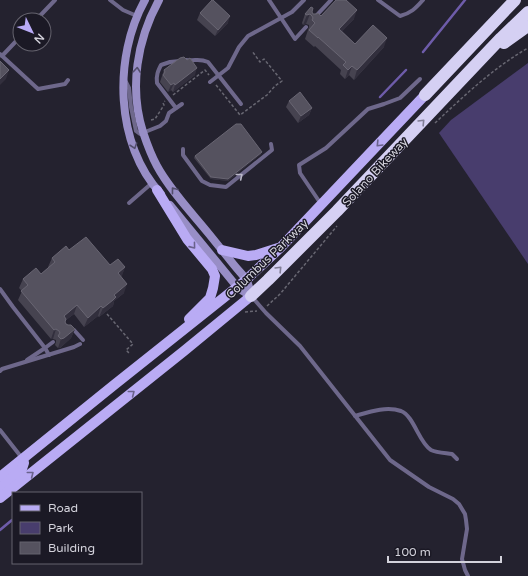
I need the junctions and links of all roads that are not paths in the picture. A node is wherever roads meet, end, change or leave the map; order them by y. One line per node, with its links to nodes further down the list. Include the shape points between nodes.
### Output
1 (55, 0): 12 (lane)
2 (110, 0): 14 (lane)
3 (145, 0): 14 (main road)
4 (159, 0): 32 (main road, one-way to 4, via 137,102 137,67 141,43)
5 (268, 0): 15 (lane)
6 (304, 0): 15 (lane, via 292,12)
7 (331, 0): 16 (lane)
8 (378, 0): 9 (lane, via 400,16 409,14)
9 (423, 0)
10 (504, 0): 27 (highway)
11 (515, 0): 27 (highway, Columbus Parkway)
12 (44, 12)
13 (528, 12): 21 (highway, Columbus Parkway)
14 (137, 16): 23 (main road, via 126,52)
15 (281, 18): 18 (lane, via 295,39); 22 (lane, via 248,36 228,68)
16 (312, 20)
17 (528, 26): 21 (highway)
18 (306, 27)
19 (12, 45): 20 (lane)
20 (1, 55): 25 (lane, via 38,89 66,84)
21 (483, 57): 43 (highway, Columbus Parkway, one-way to 21)
22 (218, 75): 26 (lane); 30 (lane); 31 (lane, via 208,62 202,59 162,65 157,73 157,82)
23 (123, 78): 32 (lane, via 129,88 136,131); 35 (main road, one-way to 35, via 128,128 140,162)
24 (420, 79): 37 (lane, via 400,98 368,109 326,148 299,165 300,173)
25 (68, 80)
26 (210, 82)
27 (436, 84): 28 (highway, Columbus Parkway)
28 (425, 95): 37 (main road, Columbus Parkway, one-way to 37)
29 (182, 104): 31 (lane)
30 (241, 104)
31 (176, 108): 32 (lane, via 160,126)
32 (143, 133): 39 (main road, one-way to 32, via 161,172)
33 (271, 144): 34 (lane, one-way to 33, via 183,155 202,181 226,187 272,150)
34 (183, 149)
35 (155, 186): 36 (lane); 41 (main road); 49 (main road, one-way to 49, via 187,239 212,269 214,284 209,299)
36 (129, 203)
37 (321, 204): 38 (main road, Columbus Parkway)
38 (281, 246): 39 (main road, via 248,256); 40 (main road, Columbus Parkway)
39 (222, 250): 40 (main road)
40 (246, 280): 41 (main road, Columbus Parkway); 43 (main road)
41 (238, 288): 43 (main road); 49 (main road, Columbus Parkway)
42 (0, 289): 46 (lane)
43 (251, 296): 51 (lane, via 300,346); 57 (main road, Columbus Parkway, one-way to 43)
44 (65, 331): 47 (lane, via 74,330 82,342)
45 (53, 342): 46 (lane)
46 (45, 348): 47 (lane); 48 (lane)
47 (49, 355): 48 (lane)
48 (22, 363): 50 (lane)
49 (139, 365): 53 (main road, Columbus Parkway)
50 (0, 371)
51 (355, 416): 54 (lane, via 381,410 402,412 430,449 452,454); 58 (lane, via 390,460 459,504 466,520 462,559)
52 (0, 430): 53 (lane)
53 (23, 459): 55 (main road, Columbus Parkway); 56 (main road, via 22,469)
54 (456, 459)
55 (0, 478)
56 (0, 488)
57 (0, 498)
58 (468, 576)

